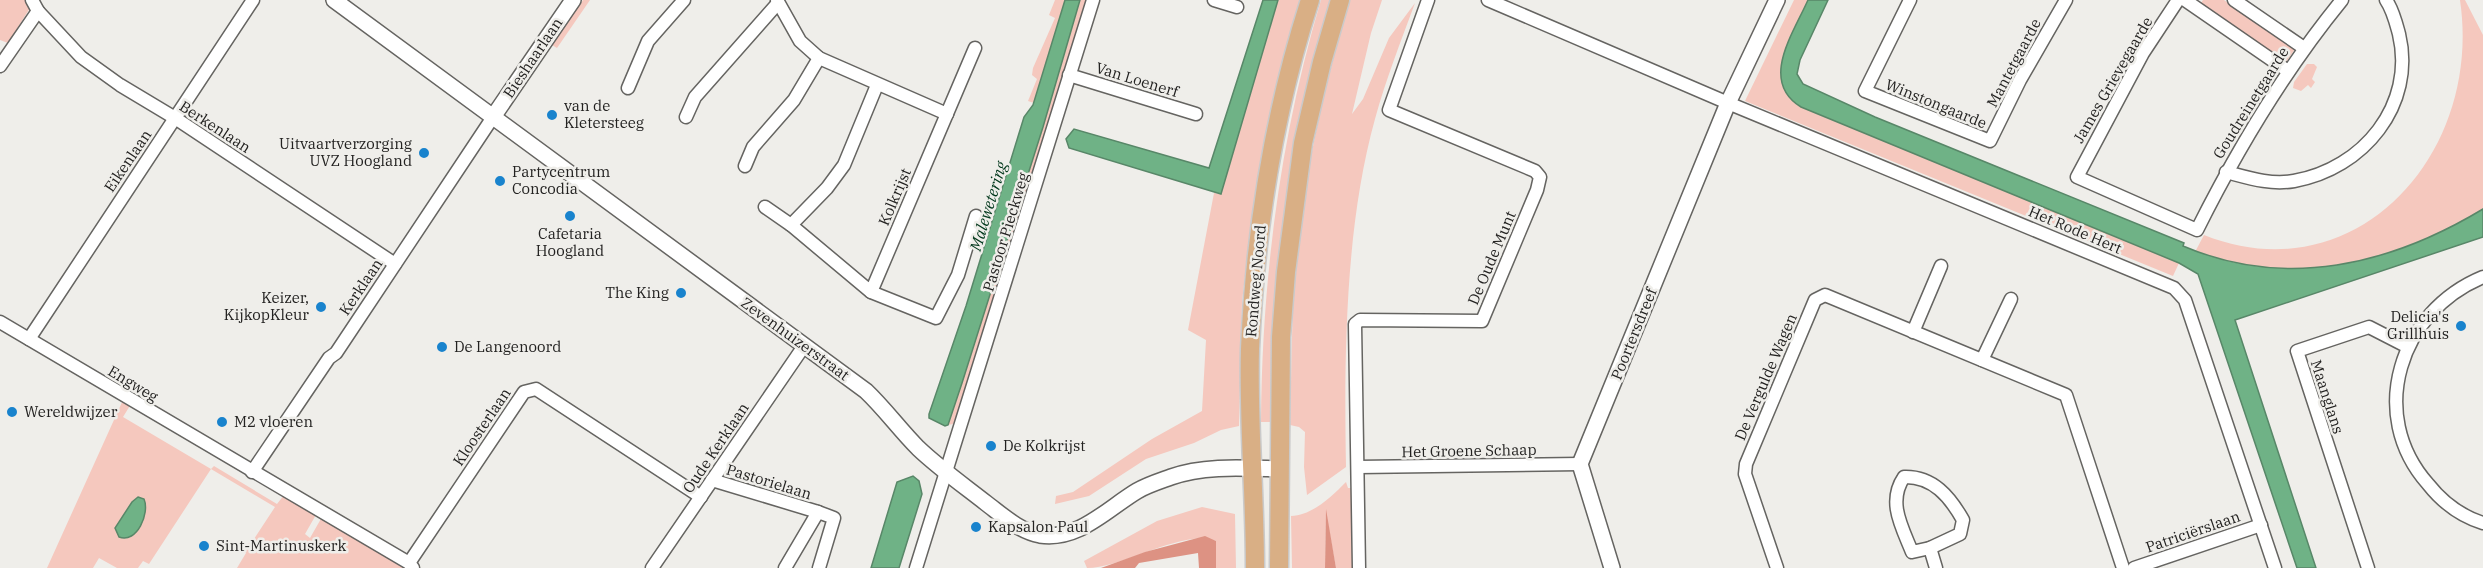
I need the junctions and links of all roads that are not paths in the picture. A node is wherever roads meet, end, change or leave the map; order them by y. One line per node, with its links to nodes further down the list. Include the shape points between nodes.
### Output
1 (254, 0): 36 (street, Eikenlaan)
2 (334, 0): 34 (street, Zevenhuizerstraat)
3 (573, 0): 34 (street, Bieshaarlaan)
4 (684, 0): 30 (street, via 648,41)
5 (1093, 0): 28 (street, Pastoor Pieckweg)
6 (1214, 0): 21 (street)
7 (1310, 0): 57 (main road, Rondweg Noord, via 1266,189 1255,270 1250,351)
8 (1340, 0): 58 (main road, Rondweg Noord, via 1303,143 1293,210 1281,337)
9 (1428, 0): 56 (street, De Oude Munt, via 1389,110 1535,171 1540,177 1482,321 1359,320 1355,324)
10 (1488, 0): 31 (street)
11 (1777, 0): 31 (street, Poortersdreef)
12 (1910, 0): 37 (street, Winstongaarde, via 1865,91)
13 (2066, 0): 37 (street, Mantetgaarde)
14 (2178, 0): 43 (street, James Grievegaarde, via 2143,53 2077,177)
15 (2185, 0): 27 (street)
16 (2234, 0): 23 (street)
17 (2343, 0): 23 (street, Goudreinetgaarde)
18 (2386, 0): 39 (street, via 2401,44 2401,82 2390,114 2370,142 2338,165 2295,181 2272,183)
19 (777, 2): 25 (street, via 800,41); 35 (street, via 695,97)
20 (35, 5): 24 (street); 36 (street, Berkenlaan, via 81,57)
21 (1237, 7)
22 (975, 48): 32 (street, Kolkrijst)
23 (2304, 48): 27 (street, Goudreinetgaarde)
24 (4, 49): 26 (street)
25 (819, 58): 29 (street); 38 (street, via 794,100 753,147)
26 (0, 66)
27 (2288, 71): 39 (street, Goudreinetgaarde)
28 (1069, 75): 33 (street, Van Loenerf); 60 (street, Pastoor Pieckweg)
29 (877, 85): 32 (street); 42 (street, via 844,165)
30 (628, 88)
31 (1728, 103): 55 (street, Poortersdreef); 65 (street, Het Rode Hert, via 2174,288 2185,300)
32 (946, 114): 47 (street, Kolkrijst)
33 (1196, 114)
34 (493, 117): 44 (street, Kerklaan); 52 (street, Zevenhuizerstraat)
35 (686, 117)
36 (175, 118): 44 (street, Berkenlaan); 51 (street, Eikenlaan)
37 (1990, 141)
38 (746, 166)
39 (2226, 172): 43 (street, Goudreinetgaarde)
40 (765, 207): 42 (street)
41 (976, 216): 47 (street, via 958,275 936,318)
42 (791, 225): 47 (street)
43 (2197, 230)
44 (395, 264): 59 (street, Kerklaan)
45 (1941, 266): 50 (street)
46 (2483, 277): 53 (street, via 2439,303)
47 (871, 292)
48 (2011, 299): 54 (street)
49 (0, 322): 51 (street, Engweg)
50 (1913, 332): 54 (street, De Vergulde Wagen); 76 (street, De Vergulde Wagen, via 1825,295 1815,300 1746,464 1745,474)
51 (29, 339): 59 (street, Engweg)
52 (804, 346): 60 (street, Zevenhuizerstraat, via 866,391 917,447); 61 (street, Oude Kerklaan)
53 (2408, 347): 64 (street, via 2396,398 2409,458 2419,475 2446,503); 81 (street, Maanglans, via 2369,327 2296,351)
54 (1982, 360): 78 (street, De Vergulde Wagen, via 2066,395)
55 (1580, 464): 56 (street, Het Groene Schaap); 75 (street)
56 (1358, 467): 74 (street)
57 (1252, 468): 58 (street, Zevenhuizerstraat); 60 (street, Zevenhuizerstraat, via 1200,470 1173,476 1138,490 1066,535 1052,536 1038,535 1013,524); 72 (main road, Rondweg Noord)
58 (1279, 469): 73 (main road, Rondweg Noord)
59 (252, 472): 67 (street)
60 (947, 472): 71 (street, Pastoor Pieckweg)
61 (712, 480): 62 (street, Oude Kerklaan); 63 (street, Pastorielaan)
62 (701, 497): 67 (street, Kloosterlaan, via 536,389 524,392); 68 (street, Oude Kerklaan)
63 (818, 512): 69 (street, Pastorielaan); 70 (street, Pastorielaan, via 834,518)
64 (2483, 523)
65 (2261, 525): 79 (street, Patriciërslaan); 80 (street, Het Rode Hert)
66 (1930, 548): 66 (street, via 1912,552 1896,513 1896,488 1904,477 1934,484 1951,499 1963,520 1960,534); 77 (street)
67 (411, 566)
68 (652, 568)
69 (785, 568)
70 (819, 568)
71 (916, 568)
72 (1255, 568)
73 (1279, 568)
74 (1359, 568)
75 (1612, 568)
76 (1777, 568)
77 (1936, 568)
78 (2124, 568)
79 (2134, 568)
80 (2275, 568)
81 (2368, 568)

